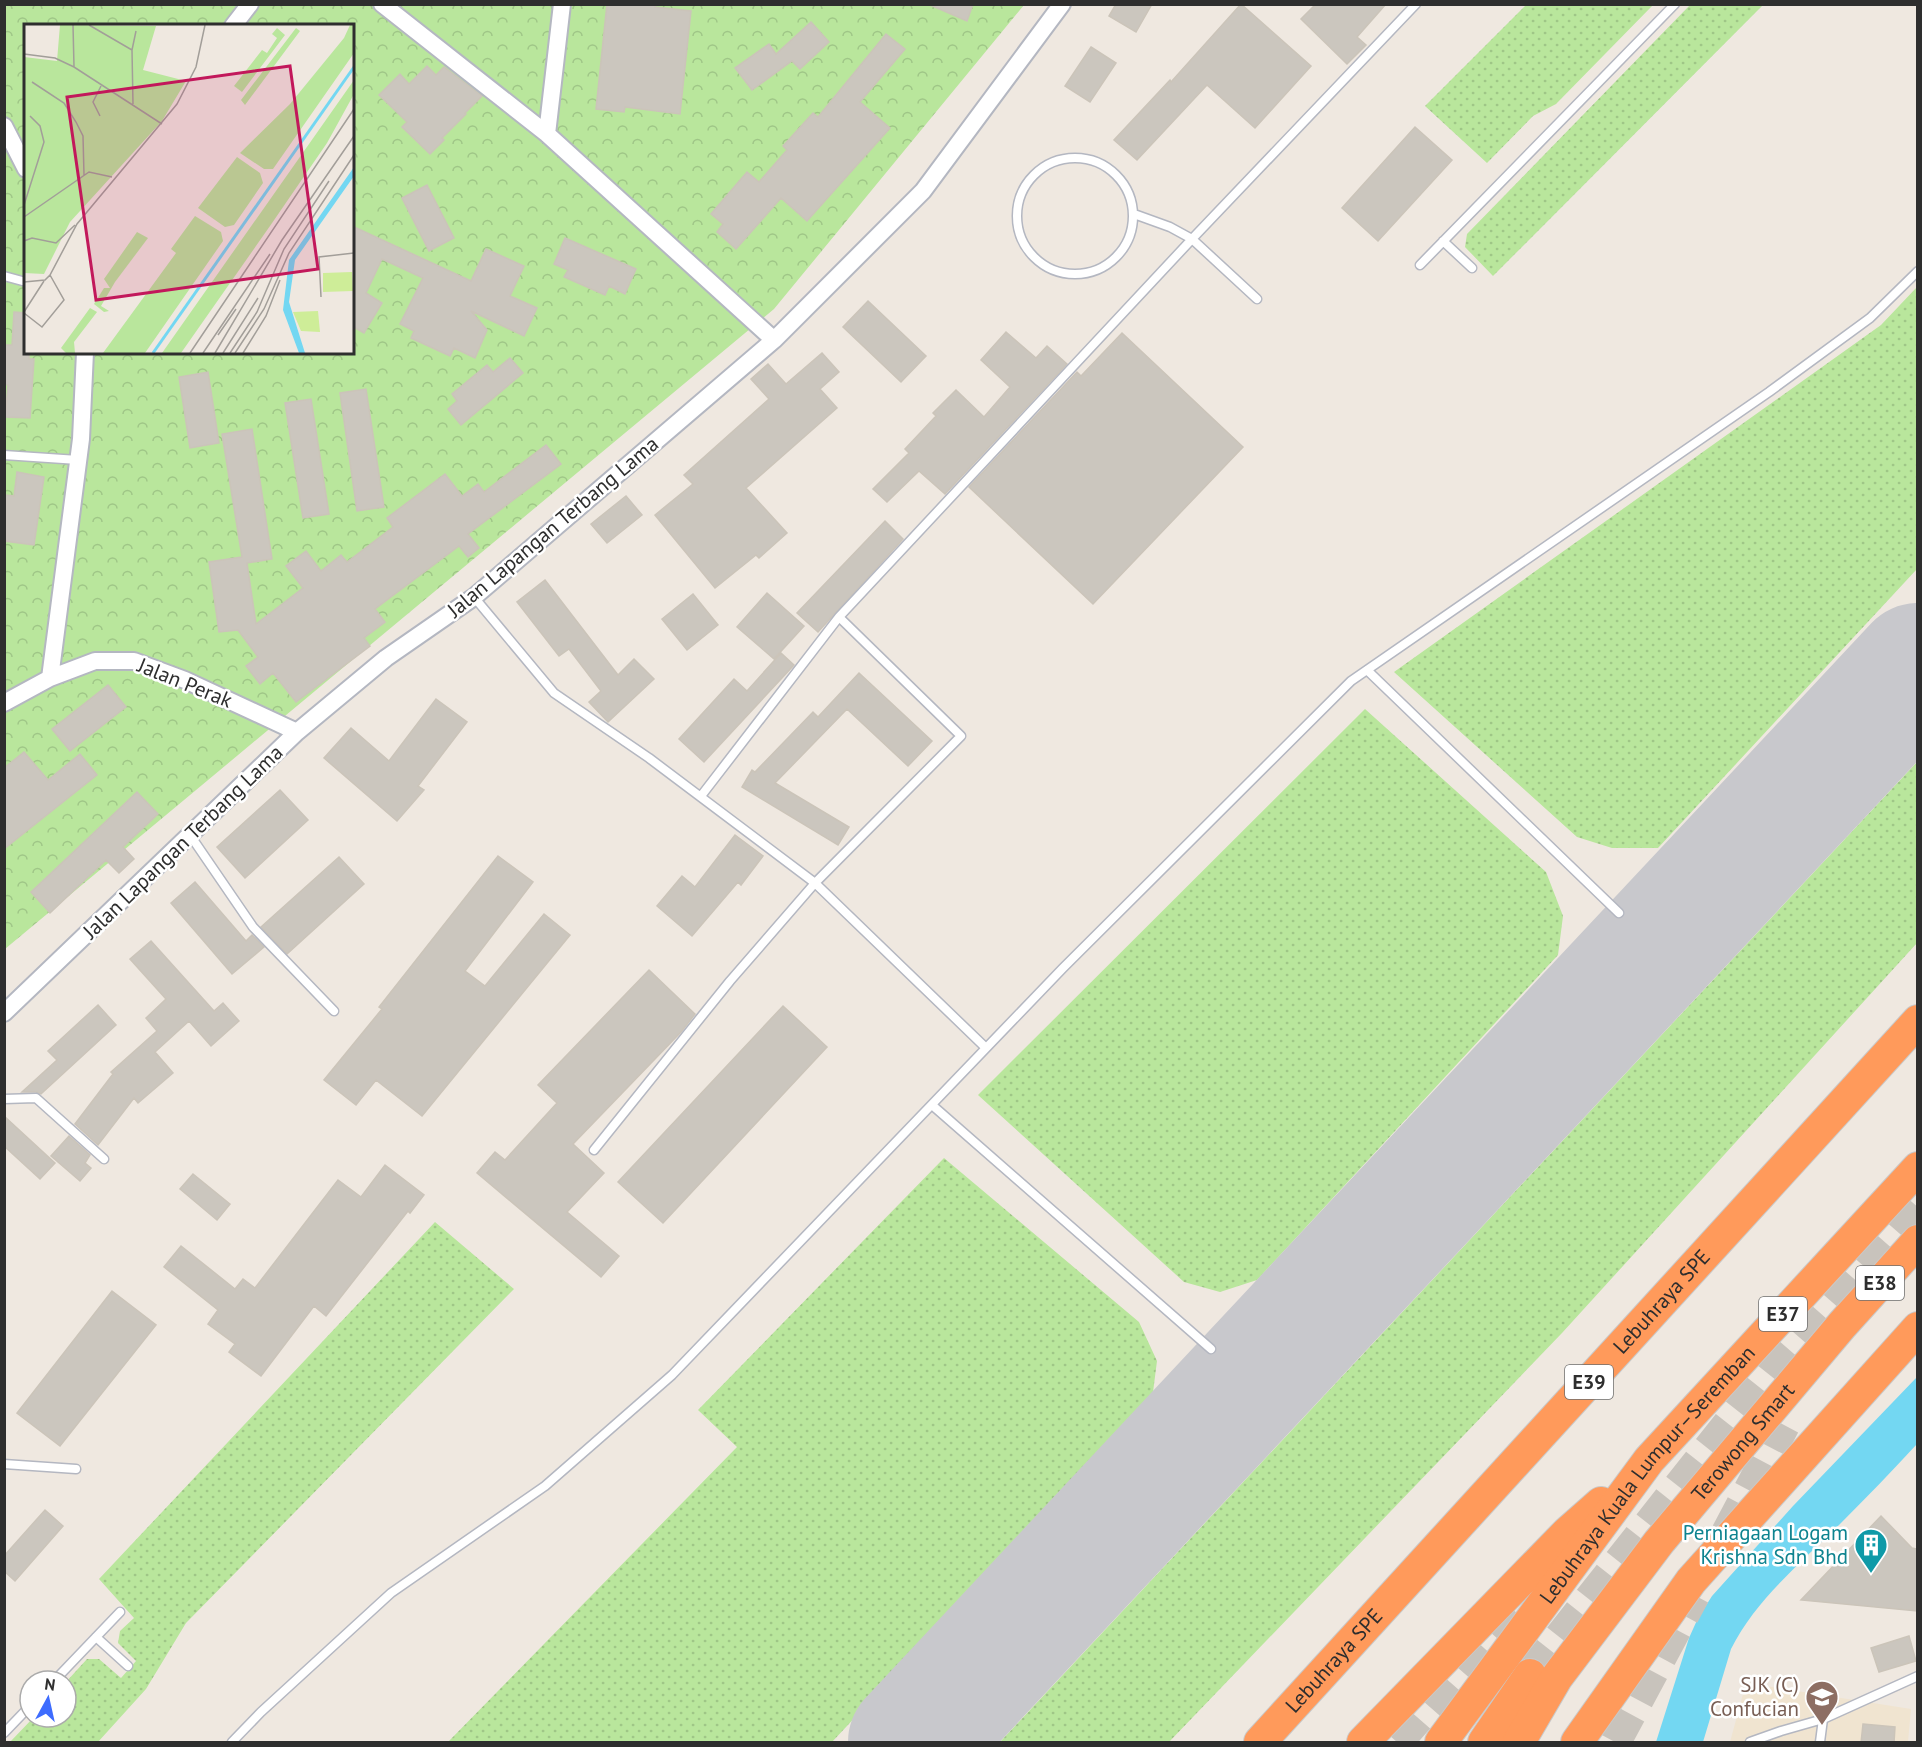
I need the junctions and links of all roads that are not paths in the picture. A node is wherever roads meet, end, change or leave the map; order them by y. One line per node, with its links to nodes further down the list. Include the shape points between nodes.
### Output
1 (250, 4): 7 (street)
2 (382, 4): 9 (street)
3 (562, 4): 9 (street)
4 (1062, 4): 20 (street, Jalan Lapangan Terbang Lama, via 923,191)
5 (1416, 4): 12 (lane)
6 (1675, 4): 13 (lane)
7 (235, 24)
8 (4, 126): 10 (street)
9 (547, 134): 20 (street)
10 (24, 165)
11 (1134, 214): 11 (lane, via 1130,194 1109,168 1091,159 1071,157 1040,168 1025,183 1018,198 1016,226 1023,245 1048,268 1065,274 1085,274 1119,255 1129,240); 12 (lane)
12 (1192, 239): 19 (lane); 25 (lane)
13 (1443, 241): 14 (lane); 15 (lane)
14 (1420, 265)
15 (1472, 268)
16 (1917, 271): 26 (lane, via 1870,318 1769,392)
17 (4, 276): 18 (lane)
18 (24, 281)
19 (1257, 298)
20 (774, 340): 24 (street, Jalan Lapangan Terbang Lama)
21 (85, 354): 23 (street)
22 (4, 455): 23 (lane)
23 (78, 460): 27 (street)
24 (474, 597): 29 (street, Jalan Lapangan Terbang Lama, via 386,658); 30 (lane, via 554,693)
25 (838, 617): 30 (lane); 32 (lane, via 961,736)
26 (1367, 670): 33 (lane); 38 (lane, via 1325,705)
27 (50, 678): 28 (street, Jalan Perak); 29 (street, Jalan Perak, via 95,661 134,661)
28 (4, 703)
29 (297, 732): 31 (street, Jalan Lapangan Terbang Lama)
30 (701, 796): 32 (lane)
31 (190, 834): 34 (lane, via 253,927); 35 (street, Jalan Lapangan Terbang Lama)
32 (815, 883): 38 (lane); 41 (lane)
33 (1619, 913)
34 (334, 1011)
35 (4, 1013)
36 (1917, 1021): 62 (highway, Lebuhraya SPE / E39)
37 (1917, 1041): 63 (highway, Lebuhraya SPE / E39)
38 (987, 1048): 40 (lane)
39 (4, 1099): 42 (lane, via 36,1098)
40 (932, 1105): 47 (lane); 61 (lane, via 672,1375 545,1486 391,1593)
41 (594, 1150)
42 (104, 1159)
43 (1917, 1168): 49 (highway, Lebuhraya Kuala Lumpur–Seremban / E37)
44 (1917, 1241): 45 (highway, Terowong Smart / E38)
45 (1842, 1325): 48 (highway); 67 (highway, Terowong Smart / E38, via 1659,1542 1557,1677)
46 (1917, 1328): 68 (highway, via 1691,1581)
47 (1211, 1349)
48 (1784, 1425)
49 (1649, 1460): 64 (highway, via 1567,1533); 65 (highway, Lebuhraya Kuala Lumpur–Seremban / E37)
50 (4, 1464): 51 (lane)
51 (76, 1469)
52 (120, 1612): 53 (lane)
53 (96, 1638): 54 (lane); 55 (lane)
54 (128, 1666)
55 (66, 1669)
56 (1530, 1675): 66 (highway)
57 (1917, 1676): 59 (lane)
58 (18, 1718): 60 (lane)
59 (1823, 1719): 69 (lane); 70 (lane)
60 (4, 1733)
61 (232, 1743)
62 (1260, 1743)
63 (1277, 1743)
64 (1363, 1743)
65 (1441, 1743)
66 (1484, 1743)
67 (1519, 1743)
68 (1577, 1743)
69 (1750, 1743)
70 (1820, 1743)

